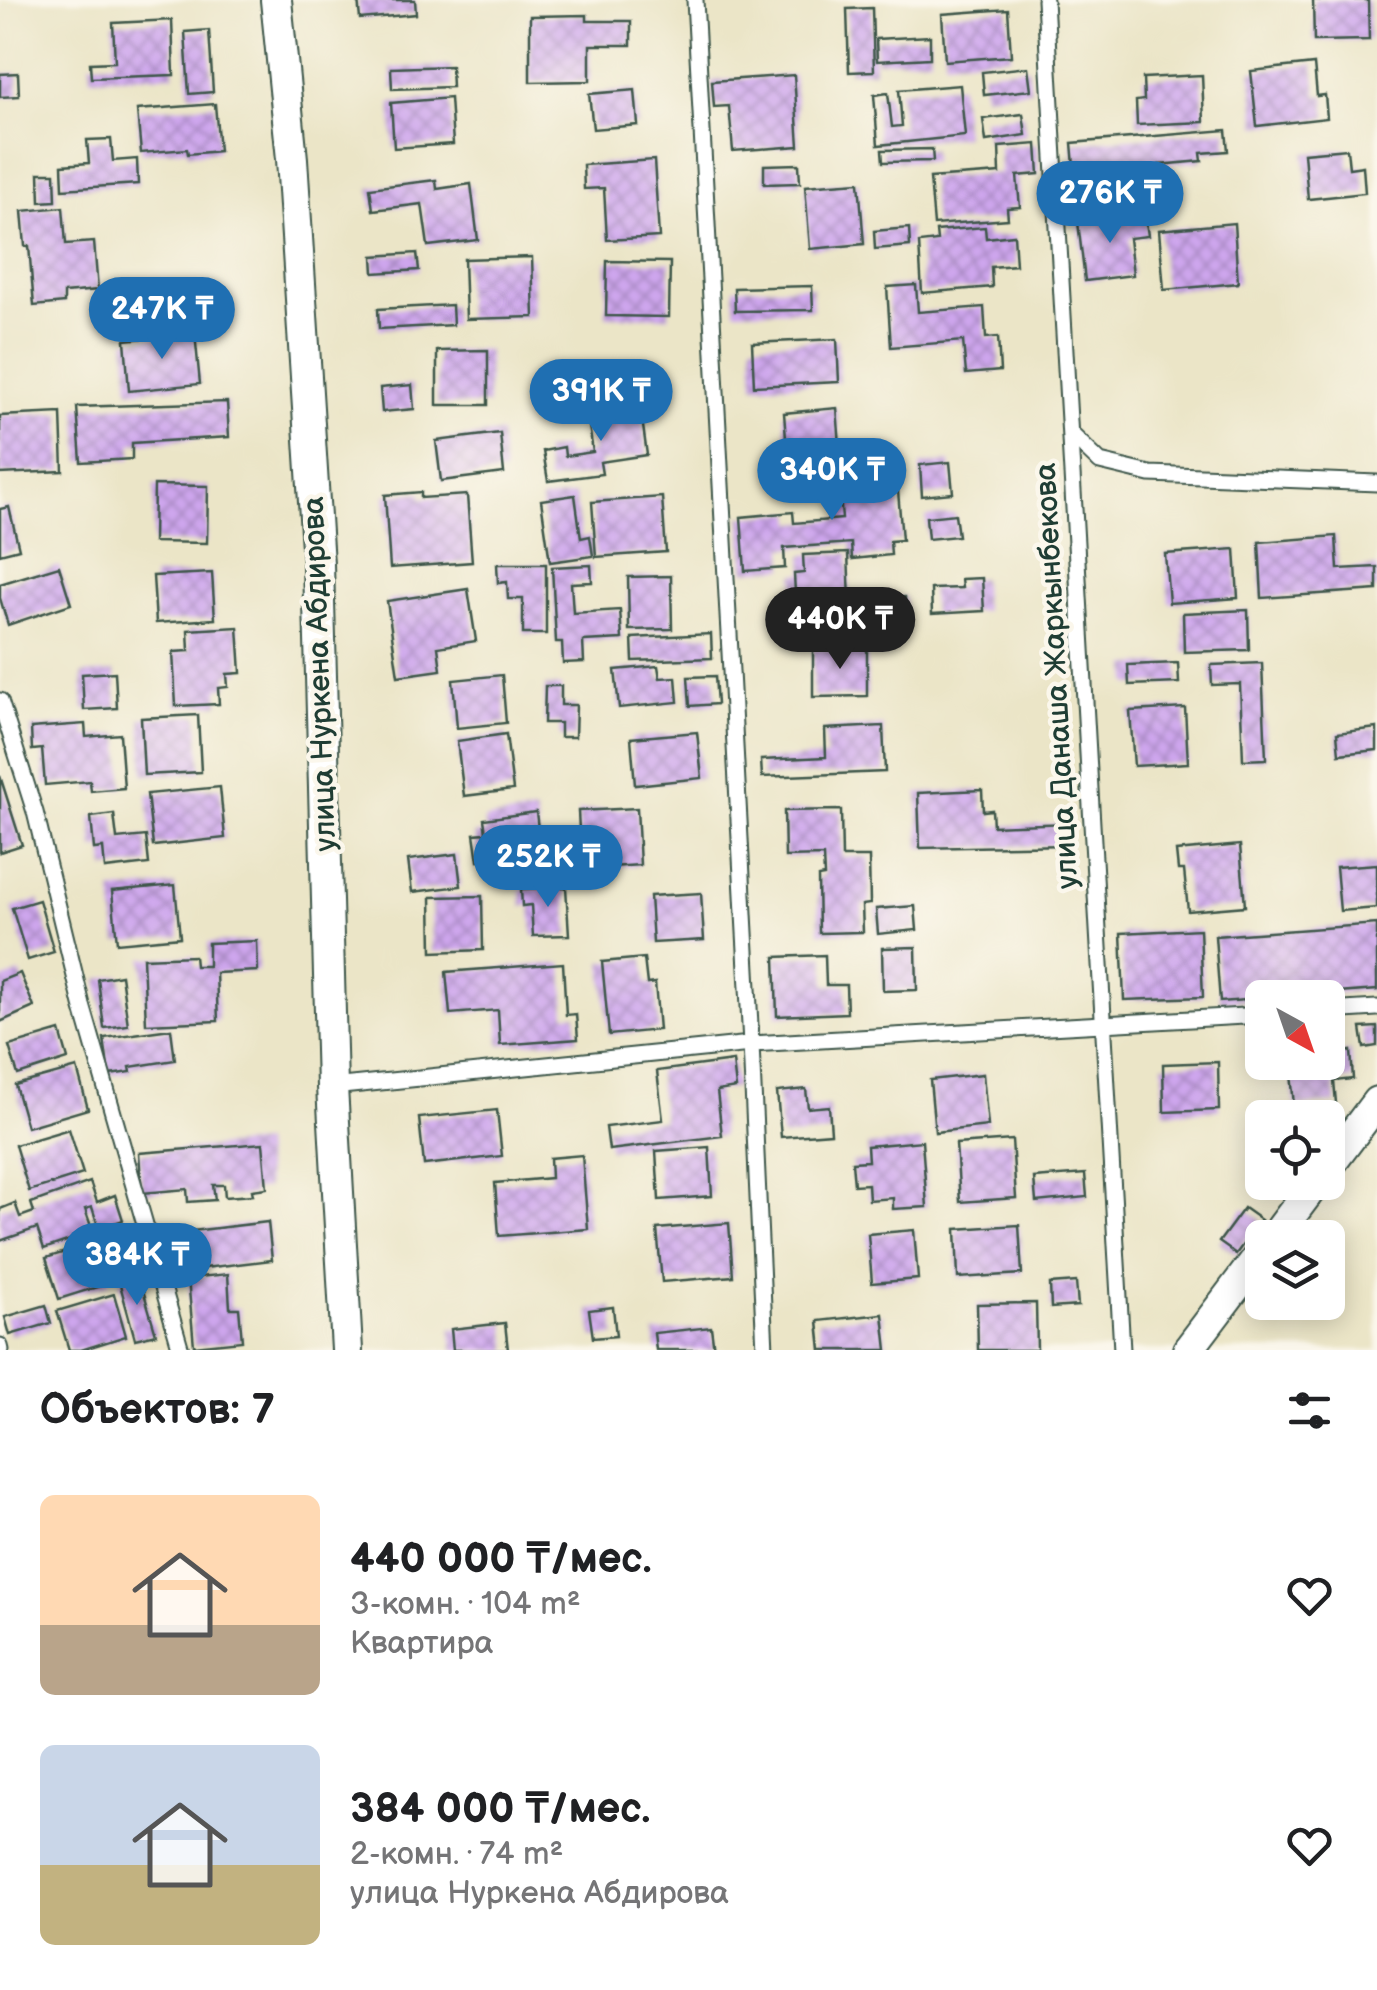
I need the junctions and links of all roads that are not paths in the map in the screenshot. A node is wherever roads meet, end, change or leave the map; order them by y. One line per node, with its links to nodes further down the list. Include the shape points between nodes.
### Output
1 (276, 0): 12 (street, улица Нуркена Абдирова, via 318,564)
2 (695, 0): 11 (lane)
3 (1045, 0): 4 (lane, улица Данаша Жаркынбекова)
4 (1071, 434): 5 (lane, via 1100,462 1150,474); 10 (lane, улица Данаша Жаркынбекова)
5 (1377, 482)
6 (0, 701): 16 (lane)
7 (1377, 1008): 8 (lane)
8 (1345, 1010)
9 (1245, 1016): 10 (lane)
10 (1103, 1024): 11 (lane); 19 (lane, улица Данаша Жаркынбекова)
11 (752, 1044): 12 (lane); 18 (lane)
12 (332, 1087): 17 (street, улица Нуркена Абдирова)
13 (1377, 1102): 14 (street)
14 (1345, 1144)
15 (1245, 1275): 20 (street)
16 (180, 1350)
17 (347, 1350)
18 (764, 1350)
19 (1122, 1350)
20 (1188, 1350)

